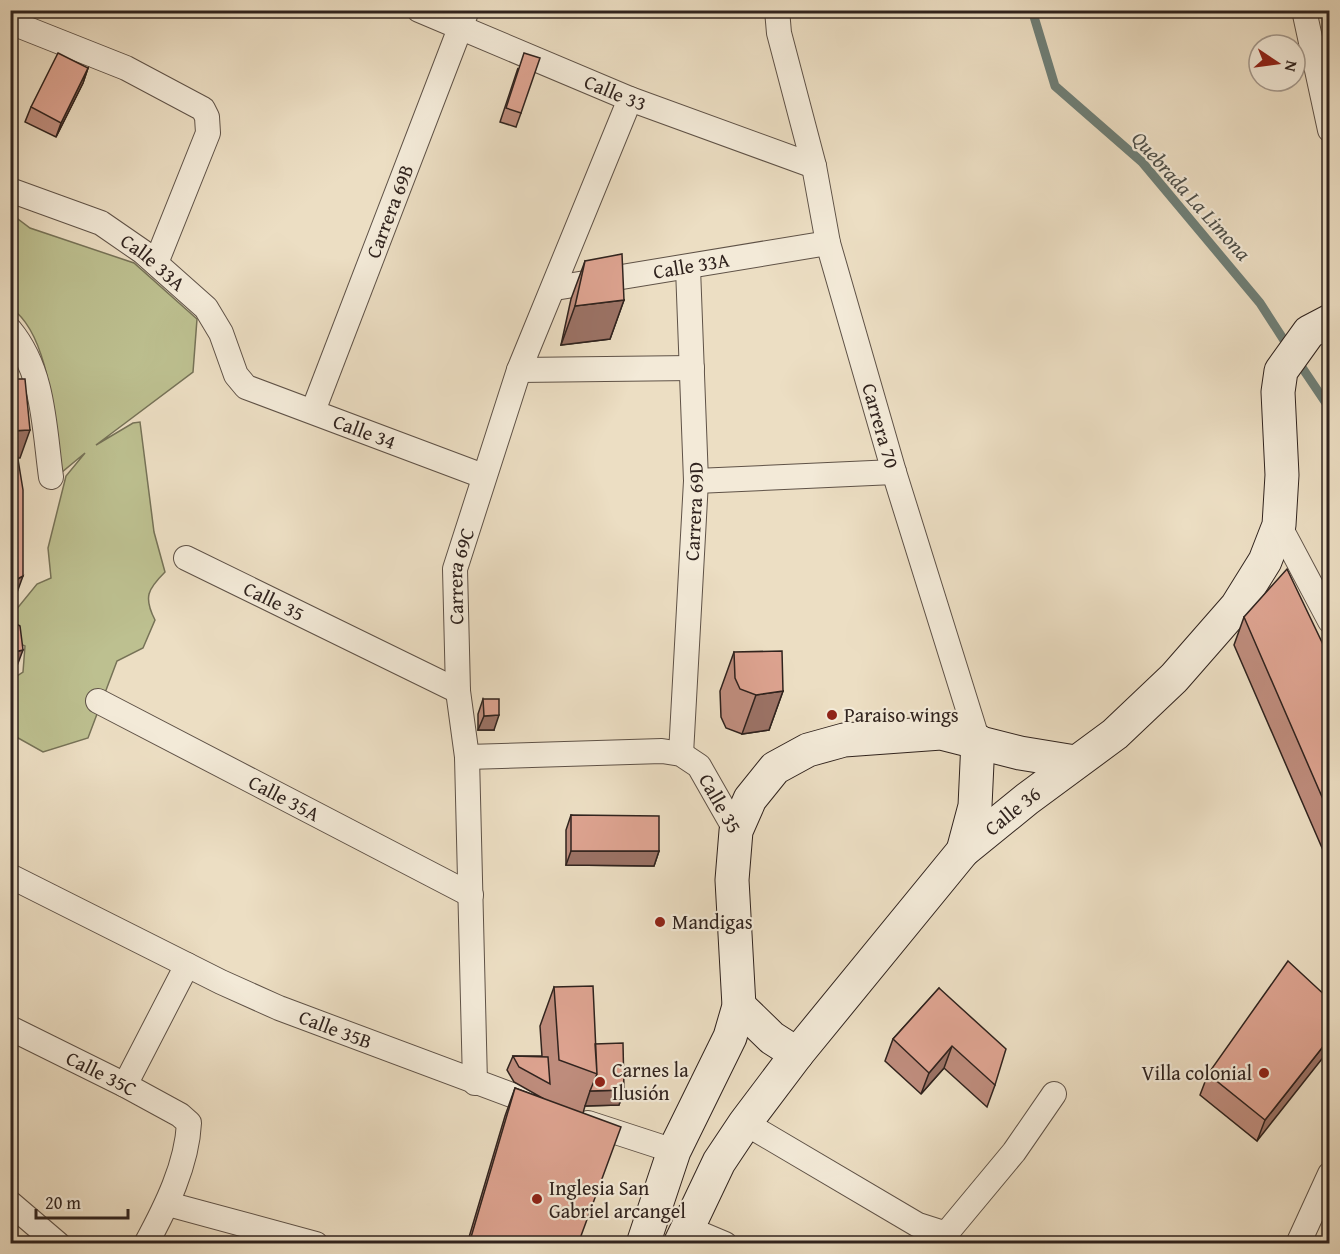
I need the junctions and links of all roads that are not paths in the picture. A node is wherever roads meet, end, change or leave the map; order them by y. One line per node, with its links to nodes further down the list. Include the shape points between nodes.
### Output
1 (419, 10): 4 (street, Calle 33)
2 (777, 10): 8 (street, Carrera 70, via 779,33)
3 (1304, 10): 7 (street)
4 (465, 19): 6 (street, Calle 33); 21 (street, Carrera 69B)
5 (10, 22): 11 (street, via 126,68 203,109 208,133)
6 (630, 99): 8 (street, Calle 33); 13 (street, Carrera 69C)
7 (1329, 130)
8 (814, 166): 10 (street, Carrera 70)
9 (10, 190): 11 (street, Calle 33A, via 101,223)
10 (828, 243): 12 (street, Calle 33A); 22 (street, Carrera 70)
11 (156, 263): 20 (street, Calle 33A, via 206,308 221,333 236,375)
12 (688, 268): 13 (street, Calle 33A); 16 (street, Carrera 69D)
13 (555, 288): 17 (street, Carrera 69C)
14 (1319, 327): 26 (main road, Calle 36, via 1281,371)
15 (10, 330): 18 (street, via 30,359)
16 (692, 368): 17 (street); 25 (street, Carrera 69D)
17 (519, 370): 23 (street, Carrera 69C)
18 (37, 379): 19 (street); 24 (street)
19 (10, 380)
20 (246, 387): 21 (street, Calle 34)
21 (312, 411): 23 (street, Calle 34)
22 (894, 472): 25 (street); 30 (street, Carrera 70)
23 (483, 476): 29 (street, Carrera 69C, via 455,568)
24 (51, 477)
25 (696, 481): 34 (street, Carrera 69D)
26 (1279, 525): 28 (street); 36 (main road, Calle 36, via 1265,561 1238,606 1174,678 1114,734)
27 (186, 558): 29 (street, Calle 35)
28 (1329, 621)
29 (458, 691): 35 (street, Carrera 69C)
30 (964, 691): 32 (street, via 959,707); 33 (street, Carrera 70)
31 (98, 701): 40 (street, Calle 35A)
32 (941, 733): 33 (main road, Calle 35); 37 (main road, Calle 35, via 844,740 808,750 774,768 750,799)
33 (978, 741): 36 (main road); 38 (main road, via 975,806)
34 (681, 754): 35 (street, Calle 35, via 662,751); 37 (street, Calle 35, via 699,766)
35 (467, 758): 40 (street, Carrera 69C)
36 (1075, 762): 38 (main road, Calle 36)
37 (736, 831): 42 (main road, via 732,880)
38 (963, 851): 44 (main road, Calle 36)
39 (10, 876): 41 (street, Calle 35B)
40 (471, 895): 45 (street, Carrera 69C)
41 (187, 965): 45 (street, Calle 35B, via 279,1008); 46 (street)
42 (739, 1006): 44 (main road, via 772,1038); 49 (main road, via 730,1037)
43 (10, 1028): 46 (street, Calle 35C)
44 (796, 1054): 48 (main road, Calle 36)
45 (475, 1083): 49 (street, Calle 35B)
46 (125, 1085): 52 (street, Calle 35C, via 189,1123)
47 (1054, 1094): 48 (street, via 1014,1152 943,1233 918,1225)
48 (745, 1123): 53 (main road, Calle 36, via 719,1162)
49 (674, 1151): 57 (main road)
50 (1329, 1174): 59 (street)
51 (10, 1203): 54 (street)
52 (168, 1204): 55 (street); 56 (street)
53 (684, 1236): 58 (street)
54 (58, 1244)
55 (146, 1244)
56 (316, 1244)
57 (643, 1244)
58 (725, 1244)
59 (1298, 1244)

